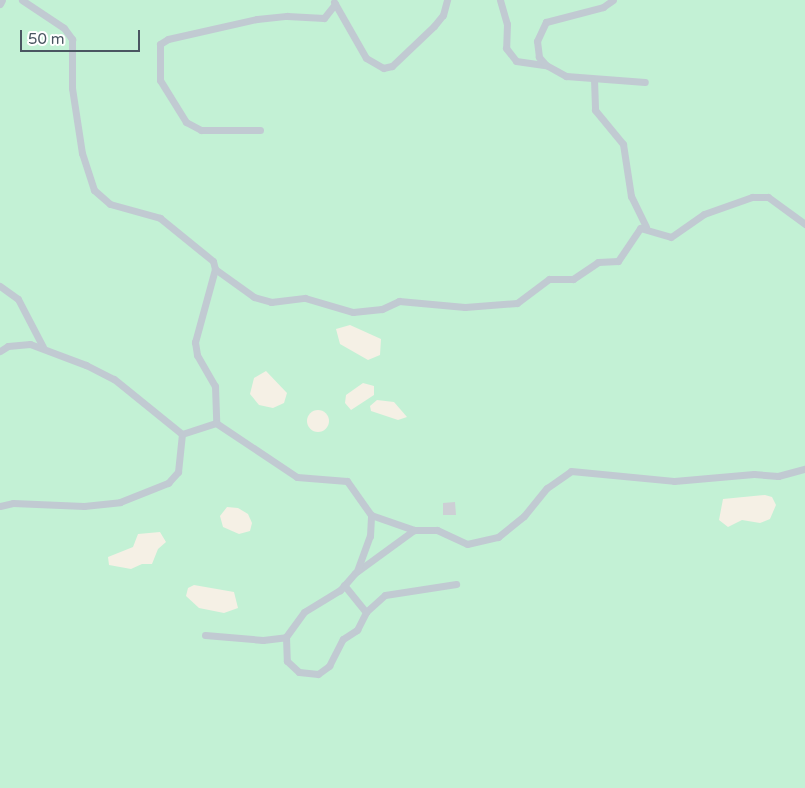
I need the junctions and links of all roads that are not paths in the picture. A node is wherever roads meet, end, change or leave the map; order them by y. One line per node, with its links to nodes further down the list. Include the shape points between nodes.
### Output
1 (2, 0): 7 (lane)
2 (22, 0): 14 (lane, via 64,28 72,39 72,88 82,153 94,190 110,204 160,218 188,244 213,260)
3 (447, 0): 6 (lane, via 443,14 434,26 392,66 383,68 366,58)
4 (500, 0): 8 (lane, via 509,56 531,65)
5 (613, 0): 8 (lane, via 603,8 546,22 537,41)
6 (333, 2): 11 (lane, via 324,18 287,16 257,19 168,39 160,44 160,80 186,122 201,130)
7 (0, 4)
8 (546, 65): 9 (lane, via 566,76)
9 (594, 78): 10 (lane); 13 (lane, via 595,110 622,144 632,196)
10 (645, 82)
11 (260, 130)
12 (805, 224): 13 (lane, via 763,197 716,208 671,237)
13 (646, 227): 14 (lane, via 634,231 618,261 598,262 573,279 549,279 517,303 465,307 399,301 382,309 352,312 305,298 261,300)
14 (215, 269): 18 (lane, via 195,342 197,355 215,386)
15 (0, 286): 16 (lane, via 18,299)
16 (43, 348): 17 (lane, via 8,346); 19 (lane, via 114,379)
17 (0, 351)
18 (216, 423): 19 (lane); 22 (lane, via 297,477 347,481)
19 (182, 434): 21 (lane, via 178,472 168,483 120,502 84,506 13,503)
20 (805, 469): 23 (lane, via 778,476 674,481 571,471 547,488 517,521 486,542 467,544 437,530)
21 (0, 506)
22 (371, 515): 23 (lane); 24 (lane, via 365,555)
23 (414, 530): 24 (lane)
24 (355, 573): 26 (lane)
25 (456, 584): 27 (lane, via 396,591 385,595)
26 (344, 585): 27 (lane); 29 (lane, via 304,612)
27 (366, 612): 29 (lane, via 358,630 344,639 329,666 318,674 299,672 287,661)
28 (205, 635): 29 (lane, via 262,640)
29 (286, 636)

